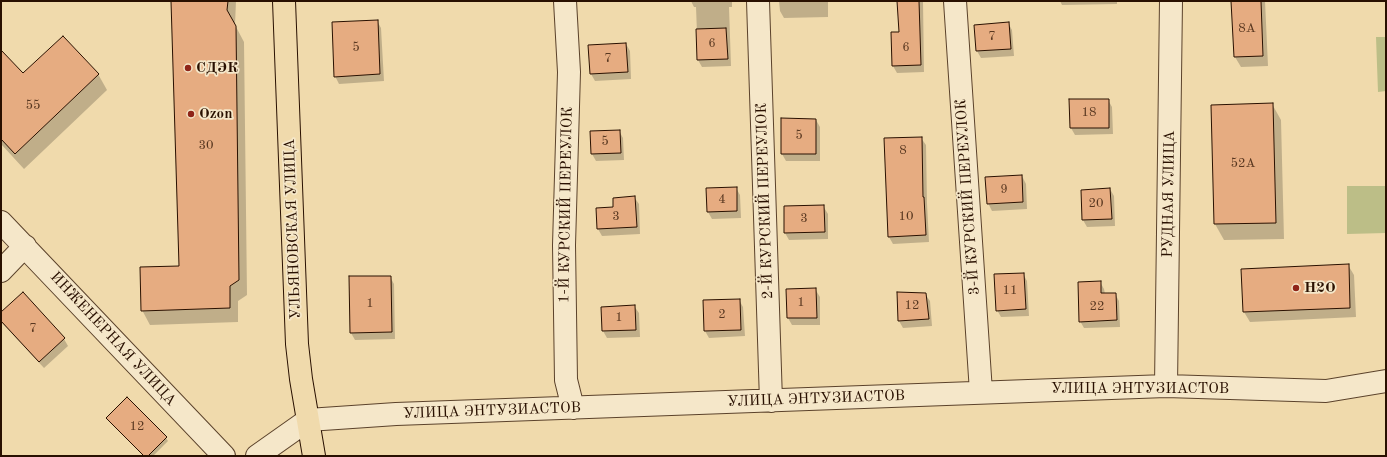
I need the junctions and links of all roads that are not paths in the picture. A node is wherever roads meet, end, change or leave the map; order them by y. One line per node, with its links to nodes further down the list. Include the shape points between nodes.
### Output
1 (284, 1): 14 (main road, УЛЬЯНОВСКАЯ УЛИЦА, via 297,344)
2 (565, 1): 13 (street, 1-Й КУРСКИЙ ПЕРЕУЛОК, via 569,72 564,244 566,380)
3 (758, 1): 12 (street, 2-Й КУРСКИЙ ПЕРЕУЛОК)
4 (955, 1): 11 (street, 3-Й КУРСКИЙ ПЕРЕУЛОК)
5 (1171, 1): 10 (street, РУДНАЯ УЛИЦА)
6 (1, 222): 7 (street, ИНЖЕНЕРНАЯ УЛИЦА)
7 (25, 246): 8 (street); 15 (street, ИНЖЕНЕРНАЯ УЛИЦА)
8 (1, 271)
9 (1386, 381): 10 (street, УЛИЦА ЭНТУЗИАСТОВ, via 1326,391)
10 (1166, 386): 11 (street, УЛИЦА ЭНТУЗИАСТОВ)
11 (981, 392): 12 (street, УЛИЦА ЭНТУЗИАСТОВ)
12 (771, 401): 13 (street, УЛИЦА ЭНТУЗИАСТОВ)
13 (573, 408): 14 (street, УЛИЦА ЭНТУЗИАСТОВ, via 396,414)
14 (308, 420): 16 (street); 17 (main road, УЛЬЯНОВСКАЯ УЛИЦА)
15 (224, 456)
16 (256, 456)
17 (314, 456)

